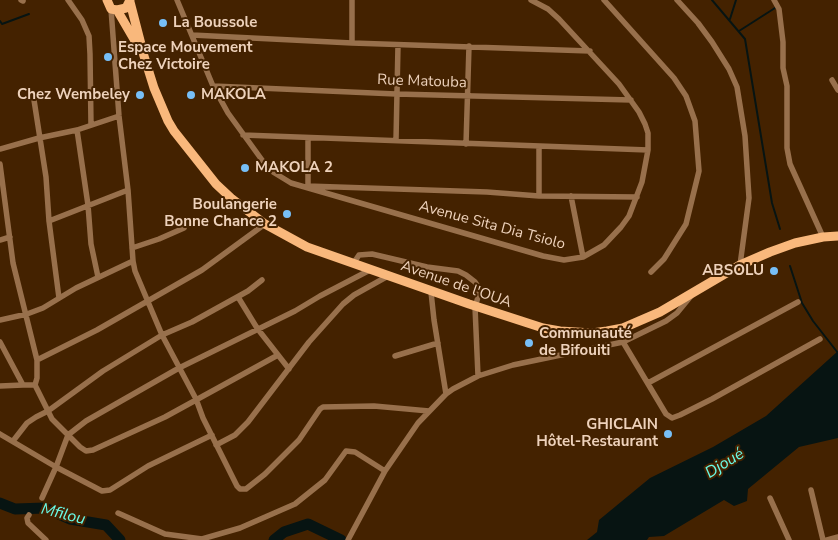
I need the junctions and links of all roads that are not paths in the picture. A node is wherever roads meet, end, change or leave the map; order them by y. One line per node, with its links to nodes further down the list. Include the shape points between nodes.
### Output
1 (68, 0): 24 (street, via 82,20 88,36)
2 (176, 0): 10 (street, Avenue Sita Dia Tsiolo)
3 (352, 0): 11 (street)
4 (531, 0): 14 (street, Avenue Sita Dia Tsiolo, via 548,9)
5 (604, 0): 55 (street, via 674,78 686,96 695,121 699,171 686,224 664,259)
6 (677, 0): 53 (street, via 712,42 737,88 745,136 749,198)
7 (774, 0): 47 (street, via 779,9 783,42 790,164)
8 (130, 1): 9 (main road, via 125,8); 15 (main road, Avenue de l'OUA)
9 (112, 6): 15 (main road, Avenue de l'OUA); 23 (street)
10 (192, 36): 11 (street); 17 (street, Avenue Sita Dia Tsiolo)
11 (352, 43): 12 (street)
12 (398, 45): 13 (street); 19 (street)
13 (470, 46): 14 (street); 20 (street)
14 (590, 51): 22 (street, Avenue Sita Dia Tsiolo)
15 (144, 56): 43 (main road, Avenue de l'OUA, via 162,108 174,131 216,184)
16 (832, 80): 18 (street)
17 (213, 86): 19 (street, Rue Matouba); 26 (street, Avenue Sita Dia Tsiolo)
18 (838, 90)
19 (396, 94): 20 (street, Rue Matouba); 29 (street)
20 (468, 96): 22 (street, Rue Matouba); 30 (street)
21 (34, 100): 27 (street)
22 (631, 100): 33 (street, Avenue Sita Dia Tsiolo, via 646,124)
23 (119, 116): 24 (street); 37 (street)
24 (91, 125): 25 (street)
25 (77, 130): 27 (street); 41 (street)
26 (243, 135): 28 (street); 35 (street, Avenue Sita Dia Tsiolo, via 273,172)
27 (40, 138): 32 (street); 42 (street)
28 (308, 139): 29 (street); 36 (street)
29 (396, 140): 30 (street)
30 (466, 144): 31 (street)
31 (539, 147): 33 (street); 38 (street)
32 (0, 149)
33 (648, 150): 40 (street, Avenue Sita Dia Tsiolo)
34 (0, 164): 46 (street)
35 (290, 184): 36 (street); 50 (street, Avenue Sita Dia Tsiolo, via 543,256 564,260)
36 (308, 186): 38 (street)
37 (128, 190): 41 (street); 49 (street)
38 (539, 196): 39 (street)
39 (571, 196): 40 (street); 50 (street)
40 (637, 197): 50 (street, Avenue Sita Dia Tsiolo, via 622,227 604,245)
41 (88, 205): 42 (street); 57 (street)
42 (49, 221): 62 (street)
43 (265, 224): 52 (main road, Avenue de l'OUA, via 307,247); 63 (street, via 202,270)
44 (184, 228): 49 (street)
45 (838, 236): 47 (main road, Avenue de l'OUA)
46 (10, 237): 48 (street); 66 (street, via 13,263)
47 (824, 237): 53 (main road, Avenue de l'OUA, via 782,247)
48 (0, 240)
49 (132, 248): 51 (street)
50 (583, 257)
51 (133, 261): 57 (street); 63 (street)
52 (353, 264): 54 (main road, Avenue de l'OUA); 65 (street, via 359,255 372,254 466,274 479,288)
53 (740, 265): 60 (main road, Avenue de l'OUA)
54 (370, 270): 56 (main road, Avenue de l'OUA); 68 (street)
55 (651, 272)
56 (388, 276): 59 (main road, Avenue de l'OUA); 78 (street, via 343,304)
57 (98, 277): 62 (street)
58 (262, 280): 61 (street)
59 (431, 292): 65 (main road, Avenue de l'OUA); 73 (street)
60 (694, 293): 65 (main road, Avenue de l'OUA, via 623,328 592,333 543,328); 72 (street, via 666,321)
61 (238, 297): 68 (street); 69 (street)
62 (59, 298): 66 (street)
63 (148, 302): 69 (street); 76 (street)
64 (798, 302): 80 (street)
65 (475, 306): 79 (street)
66 (27, 314): 67 (street); 76 (street)
67 (0, 320)
68 (257, 328): 74 (street); 77 (street)
69 (162, 335): 77 (street); 86 (street, via 103,371)
70 (820, 339): 80 (street, via 675,417 666,414)
71 (0, 342): 81 (street)
72 (623, 342): 79 (street, via 529,361); 80 (street)
73 (438, 343): 75 (street); 84 (street)
74 (278, 355): 78 (street); 85 (street)
75 (395, 356)
76 (37, 360): 82 (street)
77 (179, 368): 85 (street); 90 (street, via 108,408)
78 (289, 369): 92 (street, via 248,422 235,435)
79 (478, 376): 84 (street)
80 (648, 383)
81 (23, 385): 82 (street); 83 (street)
82 (35, 385): 86 (street)
83 (0, 386)
84 (446, 394): 87 (street)
85 (196, 399): 89 (street); 90 (street, via 93,450 80,447)
86 (48, 411): 90 (street); 91 (street, via 27,423)
87 (429, 411): 92 (street, via 374,406 320,409 299,440 246,489 237,486); 94 (street)
88 (0, 434): 91 (street)
89 (212, 435): 92 (street); 93 (street, via 148,466 110,490 102,491)
90 (68, 436): 93 (street)
91 (13, 441): 93 (street)
92 (216, 445)
93 (56, 467): 96 (street)
94 (385, 472): 98 (street, via 354,452 346,451 325,480 295,504 240,528 202,539 165,534); 101 (street)
95 (811, 490): 104 (street)
96 (42, 498)
97 (770, 498): 103 (street)
98 (118, 513)
99 (29, 515): 102 (street, via 28,523)
100 (838, 537): 104 (street)
101 (349, 538)
102 (45, 540)
103 (788, 540)
104 (825, 540)

